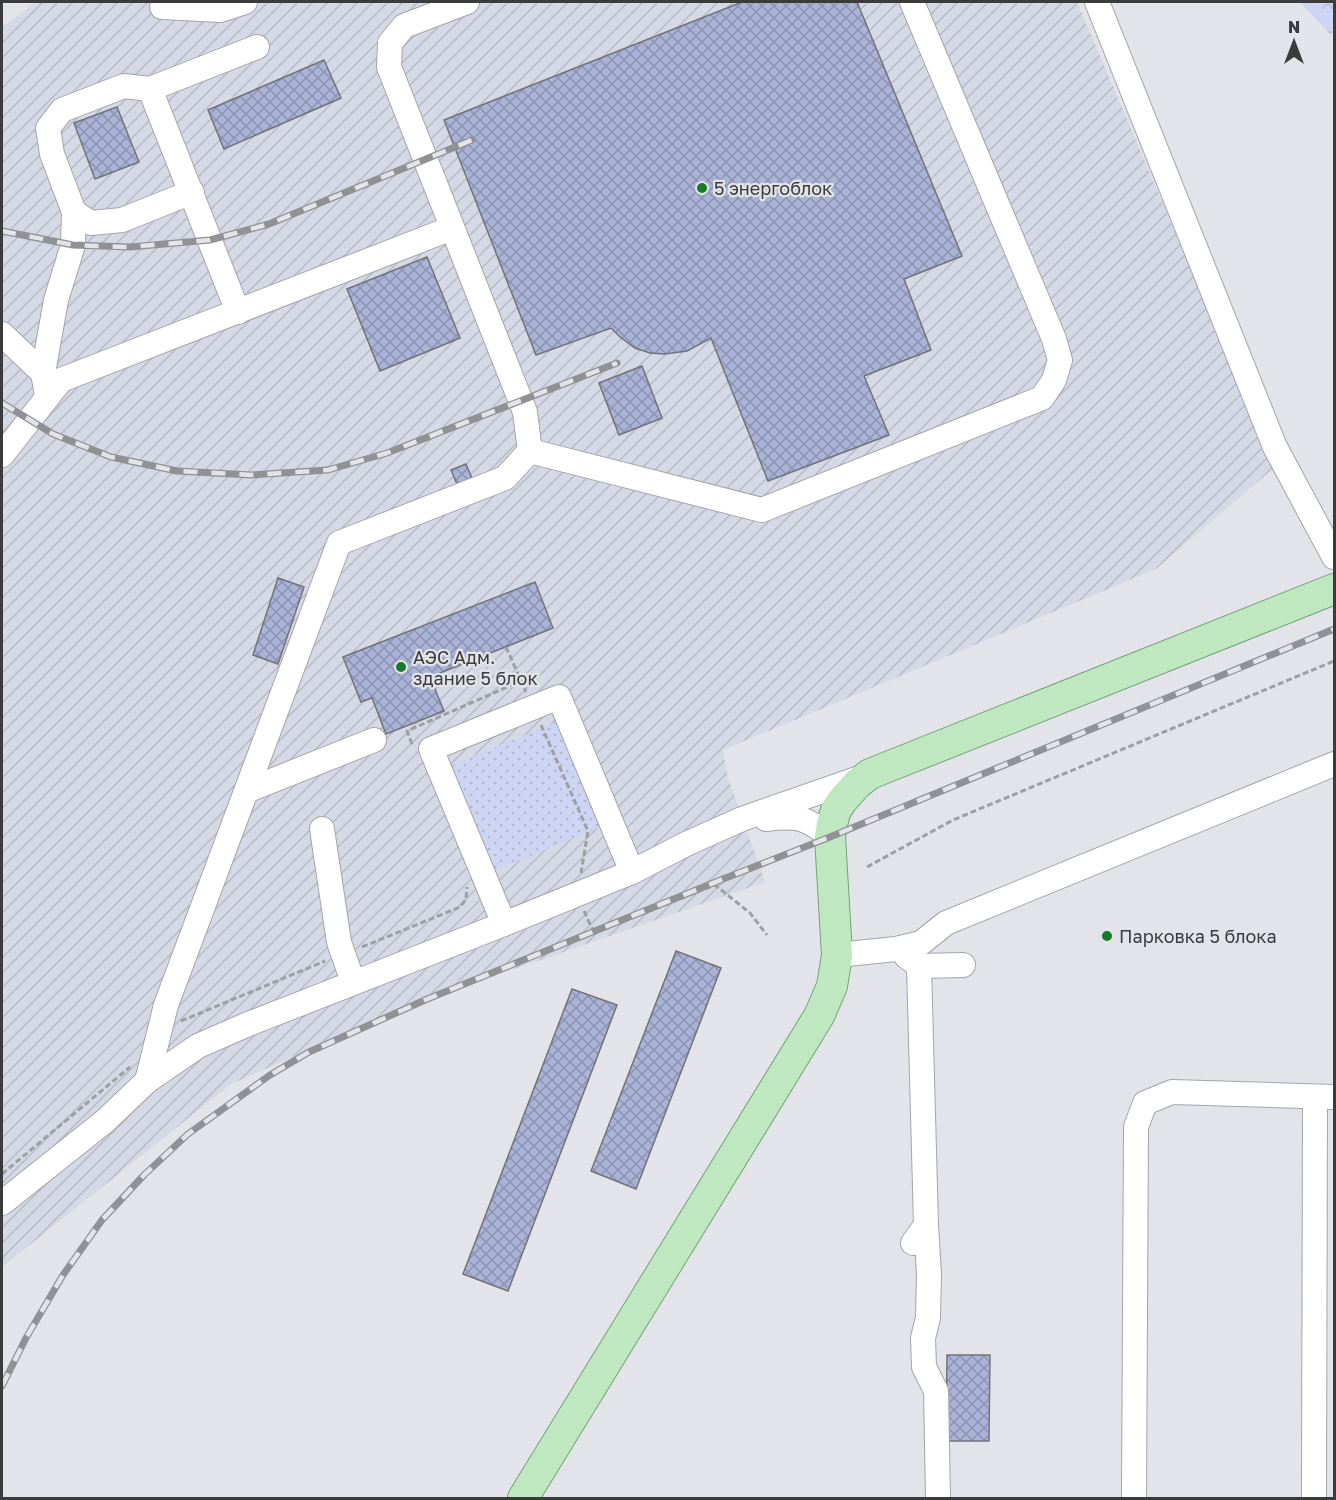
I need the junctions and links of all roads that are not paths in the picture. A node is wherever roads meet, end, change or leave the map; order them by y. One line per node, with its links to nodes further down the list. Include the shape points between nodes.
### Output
1 (245, 2): 5 (lane, via 220,10)
2 (467, 2): 10 (lane, via 404,26 390,43 389,67)
3 (912, 2): 14 (lane, via 1057,349 1060,360 1054,380 1042,398 762,510)
4 (1097, 2): 16 (lane, via 1275,447)
5 (162, 7)
6 (257, 47): 7 (lane)
7 (150, 89): 8 (lane); 9 (lane, via 124,86 62,110 48,128 52,154)
8 (192, 192): 9 (lane, via 122,220 91,223); 11 (lane)
9 (74, 212): 13 (lane, via 73,245 56,300)
10 (452, 228): 11 (lane); 14 (lane, via 525,412)
11 (238, 312): 13 (lane)
12 (2, 334): 13 (lane)
13 (45, 384): 15 (lane, via 29,421)
14 (530, 451): 21 (lane, via 505,478 339,543)
15 (2, 454)
16 (1335, 557)
17 (1335, 589): 20 (main road)
18 (374, 740): 21 (lane)
19 (1334, 766): 27 (lane, via 946,923 921,943)
20 (870, 774): 22 (lane); 24 (main road, via 836,810)
21 (246, 791): 32 (lane, via 166,1005 156,1044)
22 (742, 819): 24 (lane, via 803,818); 25 (lane)
23 (322, 829): 31 (lane, via 339,942)
24 (831, 837): 28 (main road)
25 (632, 872): 26 (lane); 26 (lane, via 559,697 533,707 431,749)
26 (504, 924): 31 (lane)
27 (896, 949): 28 (lane); 30 (lane)
28 (837, 955): 35 (main road, via 832,986 819,1016)
29 (963, 965): 30 (lane)
30 (919, 966): 36 (lane, via 920,1234 928,1318 923,1338 924,1366 936,1391)
31 (352, 982): 32 (lane, via 246,1024)
32 (139, 1074): 34 (lane, via 105,1120)
33 (1325, 1097): 37 (lane, via 1172,1092 1145,1103 1136,1127); 38 (lane)
34 (2, 1203)
35 (523, 1498)
36 (938, 1498)
37 (1134, 1498)
38 (1314, 1498)

